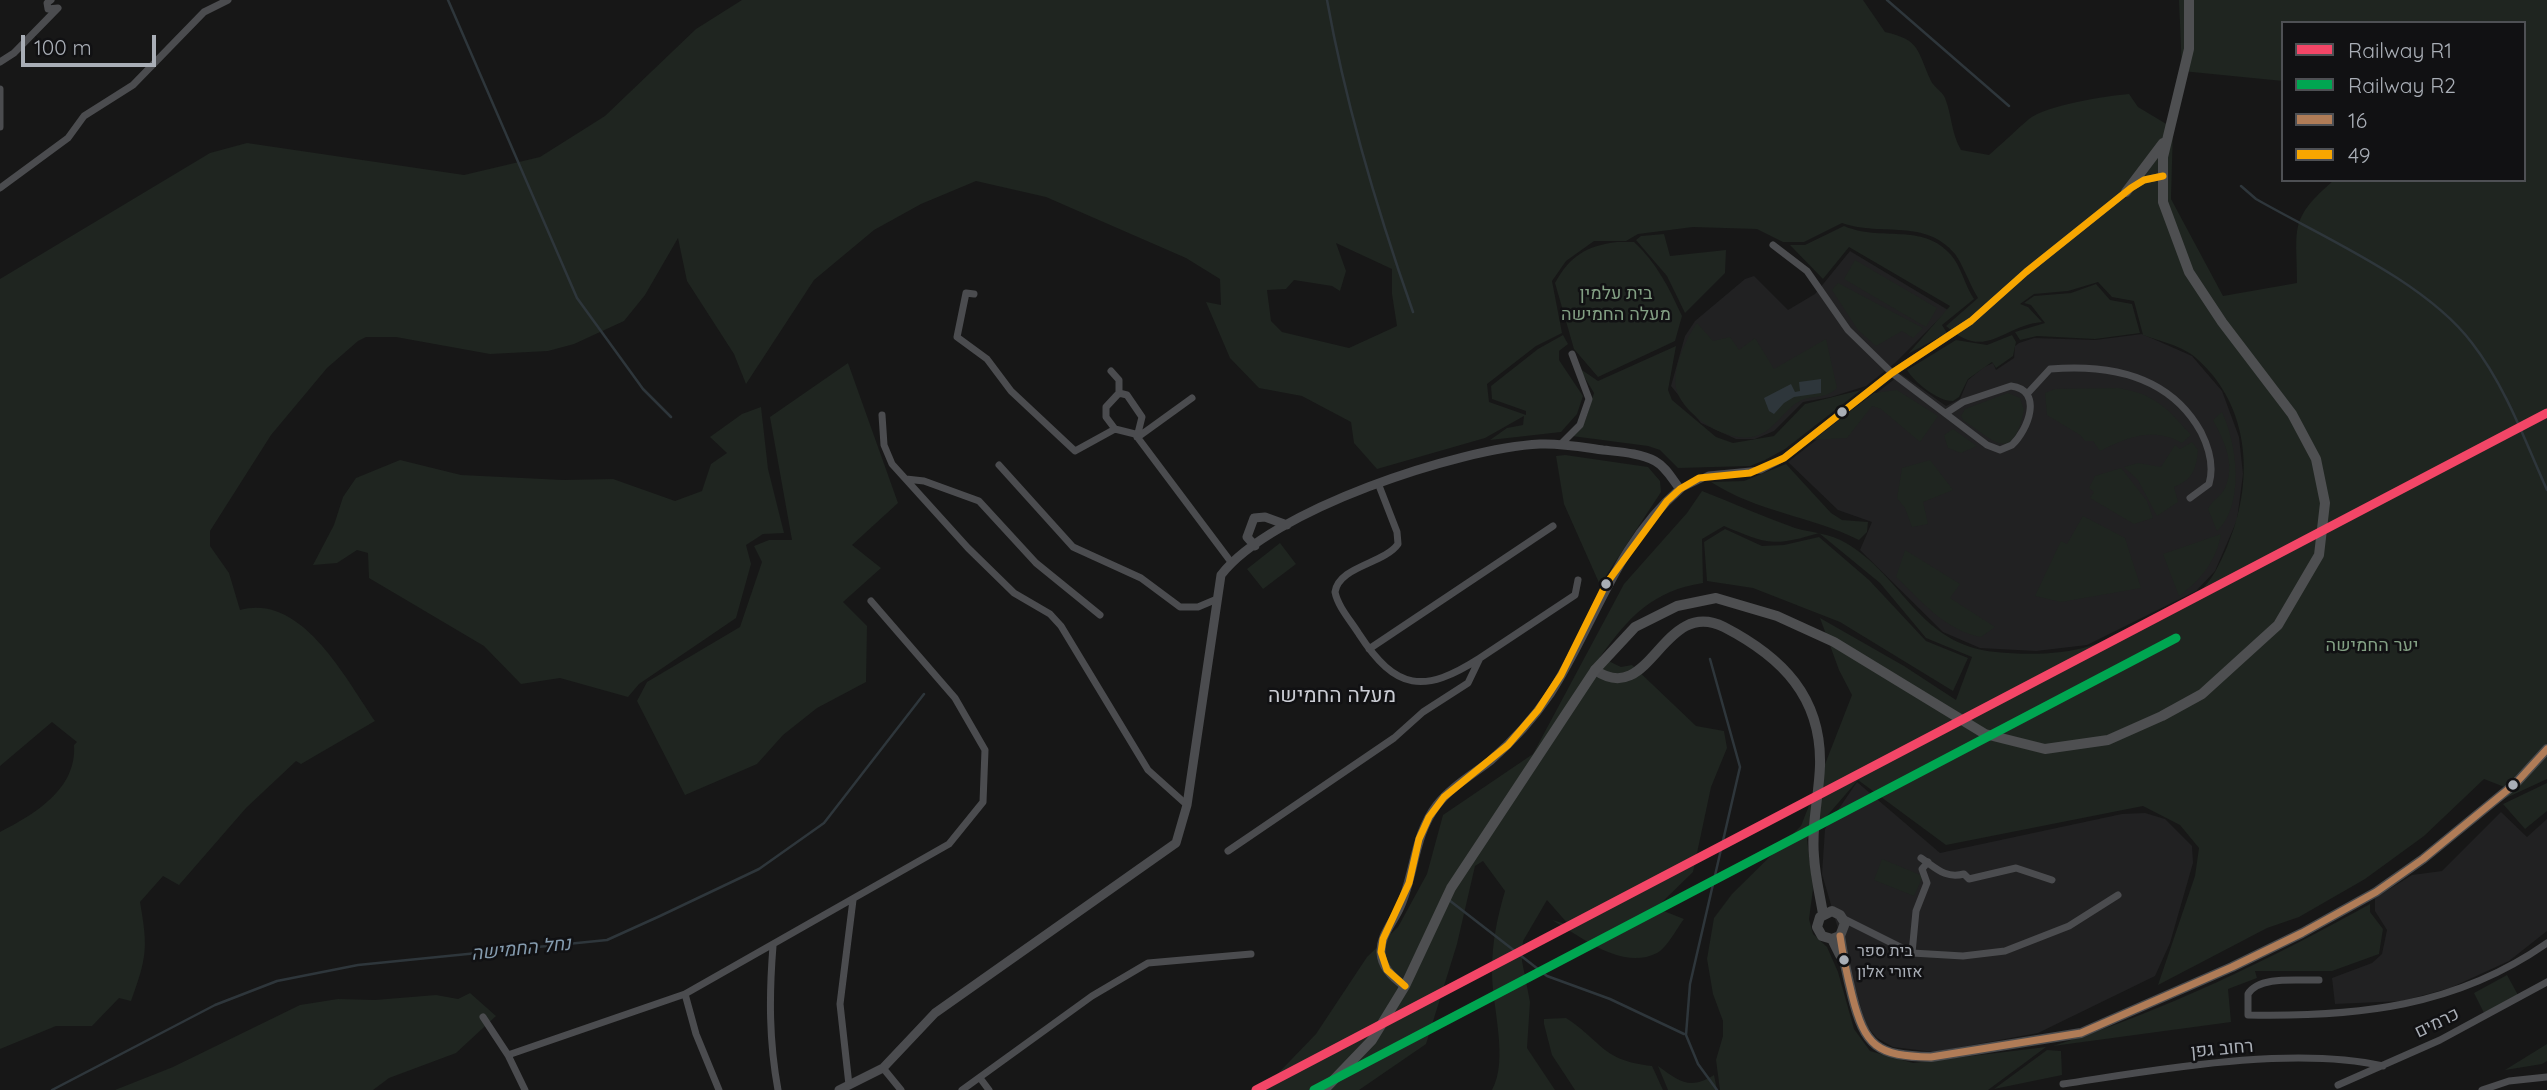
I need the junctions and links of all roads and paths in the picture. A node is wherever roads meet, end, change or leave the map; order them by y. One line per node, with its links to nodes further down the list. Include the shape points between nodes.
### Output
1 (51, 0): 4 (street, via 48,9 58,8)
2 (228, 0): 9 (street, via 204,12 133,85 84,117 68,138)
3 (2189, 0): 7 (main road, via 2189,50)
4 (0, 62)
5 (0, 89): 6 (street)
6 (0, 127)
7 (2169, 134): 8 (main road); 10 (main road)
8 (2163, 176): 10 (street, via 2144,180); 39 (main road, via 2163,202 2189,271 2292,414 2316,459 2325,503 2319,555 2278,625 2202,694 2108,740 2045,749 1985,734 1834,642 1777,616 1716,598 1676,606 1635,627)
9 (0, 188)
10 (2126, 192): 15 (street, via 1961,329)
11 (1773, 245): 15 (street, via 1807,271 1848,330)
12 (975, 295): 21 (street, via 966,293 957,337 987,359 1011,391 1075,451)
13 (1572, 354): 23 (street, via 1589,399 1580,425)
14 (1111, 371): 16 (street, via 1119,380)
15 (1892, 373): 19 (street); 27 (street, via 1772,465 1709,475)
16 (1119, 393): 21 (street, via 1106,407 1106,417); 22 (street, via 1126,395 1142,417)
17 (2028, 394): 19 (street, via 2011,386); 19 (street, via 2029,420 2007,449 1987,445); 28 (street, via 2050,369 2122,372 2152,382 2188,411 2209,453 2209,484)
18 (1192, 398): 22 (street)
19 (1946, 413)
20 (882, 415): 25 (street, via 887,455)
21 (1115, 429): 22 (street)
22 (1137, 438): 32 (street)
23 (1560, 445): 26 (street, via 1498,449); 27 (street, via 1647,458 1664,468)
24 (999, 465): 34 (street, via 1073,547 1141,578 1180,607 1198,607)
25 (905, 479): 36 (street, via 979,501 1037,563); 41 (street, via 1014,593 1050,614 1061,626 1148,770)
26 (1378, 483): 29 (street); 37 (street, via 1398,544 1340,579 1335,592)
27 (1680, 489): 56 (street, via 1618,566 1561,676 1538,710 1508,745 1444,797 1429,817 1403,901 1381,952 1387,970)
28 (2190, 498)
29 (1287, 525): 31 (street); 31 (street, via 1265,517 1254,519 1247,537)
30 (1553, 526): 37 (street)
31 (1255, 546): 32 (street)
32 (1231, 562): 34 (street, via 1221,575)
33 (1578, 580): 38 (street, via 1575,595)
34 (1217, 599): 41 (street)
35 (872, 601): 46 (street, via 956,698 985,750 983,802 949,844)
36 (1100, 615)
37 (1369, 649): 38 (street, via 1400,679 1415,682 1433,683)
38 (1480, 658): 42 (street, via 1468,683)
39 (1595, 670): 44 (main road, via 1611,680 1626,680 1672,636 1692,624 1712,621 1773,658 1798,682 1819,733 1814,856); 56 (main road, via 1451,888)
40 (2547, 749): 49 (main road, via 2516,783 2376,892 2232,967 2081,1033 1931,1057 1894,1054 1875,1046 1860,1027)
41 (1187, 805): 61 (street, via 1176,843 936,1013)
42 (1228, 851)
43 (2052, 880): 52 (street, via 2016,867 1969,879 1964,874 1939,873 1924,860 1927,883 1916,911)
44 (1819, 889): 47 (main road); 48 (main road)
45 (2118, 895): 52 (street, via 2070,926 2005,951 1964,956)
46 (853, 900): 51 (street); 65 (street, via 840,1004)
47 (1823, 914): 48 (main road); 49 (main road, via 1818,930 1822,936)
48 (1840, 915): 49 (main road, via 1845,928); 52 (street)
49 (1836, 937)
50 (2547, 943): 54 (street, via 2494,975 2426,1001 2367,1010 2248,1015 2248,994 2254,986)
51 (774, 946): 57 (street); 69 (street, via 768,1009)
52 (1912, 953)
53 (1251, 954): 63 (street, via 1148,963 1092,996)
54 (2319, 979)
55 (2547, 982): 60 (street, כרמים)
56 (1405, 986): 74 (main road, via 1372,1040)
57 (685, 994): 59 (street); 68 (street)
58 (484, 1017): 59 (street)
59 (508, 1055): 67 (street)
60 (2383, 1066): 64 (street, רחוב גפן, via 2343,1059 2293,1059); 66 (street, כרמים)
61 (883, 1068): 65 (street); 71 (street)
62 (2547, 1077): 75 (street, via 2509,1081)
63 (981, 1078): 72 (street); 73 (street)
64 (2063, 1084)
65 (849, 1085): 70 (street)
66 (2338, 1085)
67 (525, 1090)
68 (719, 1090)
69 (778, 1090)
70 (839, 1090)
71 (901, 1090)
72 (962, 1090)
73 (989, 1090)
74 (1324, 1090)
75 (2482, 1090)

